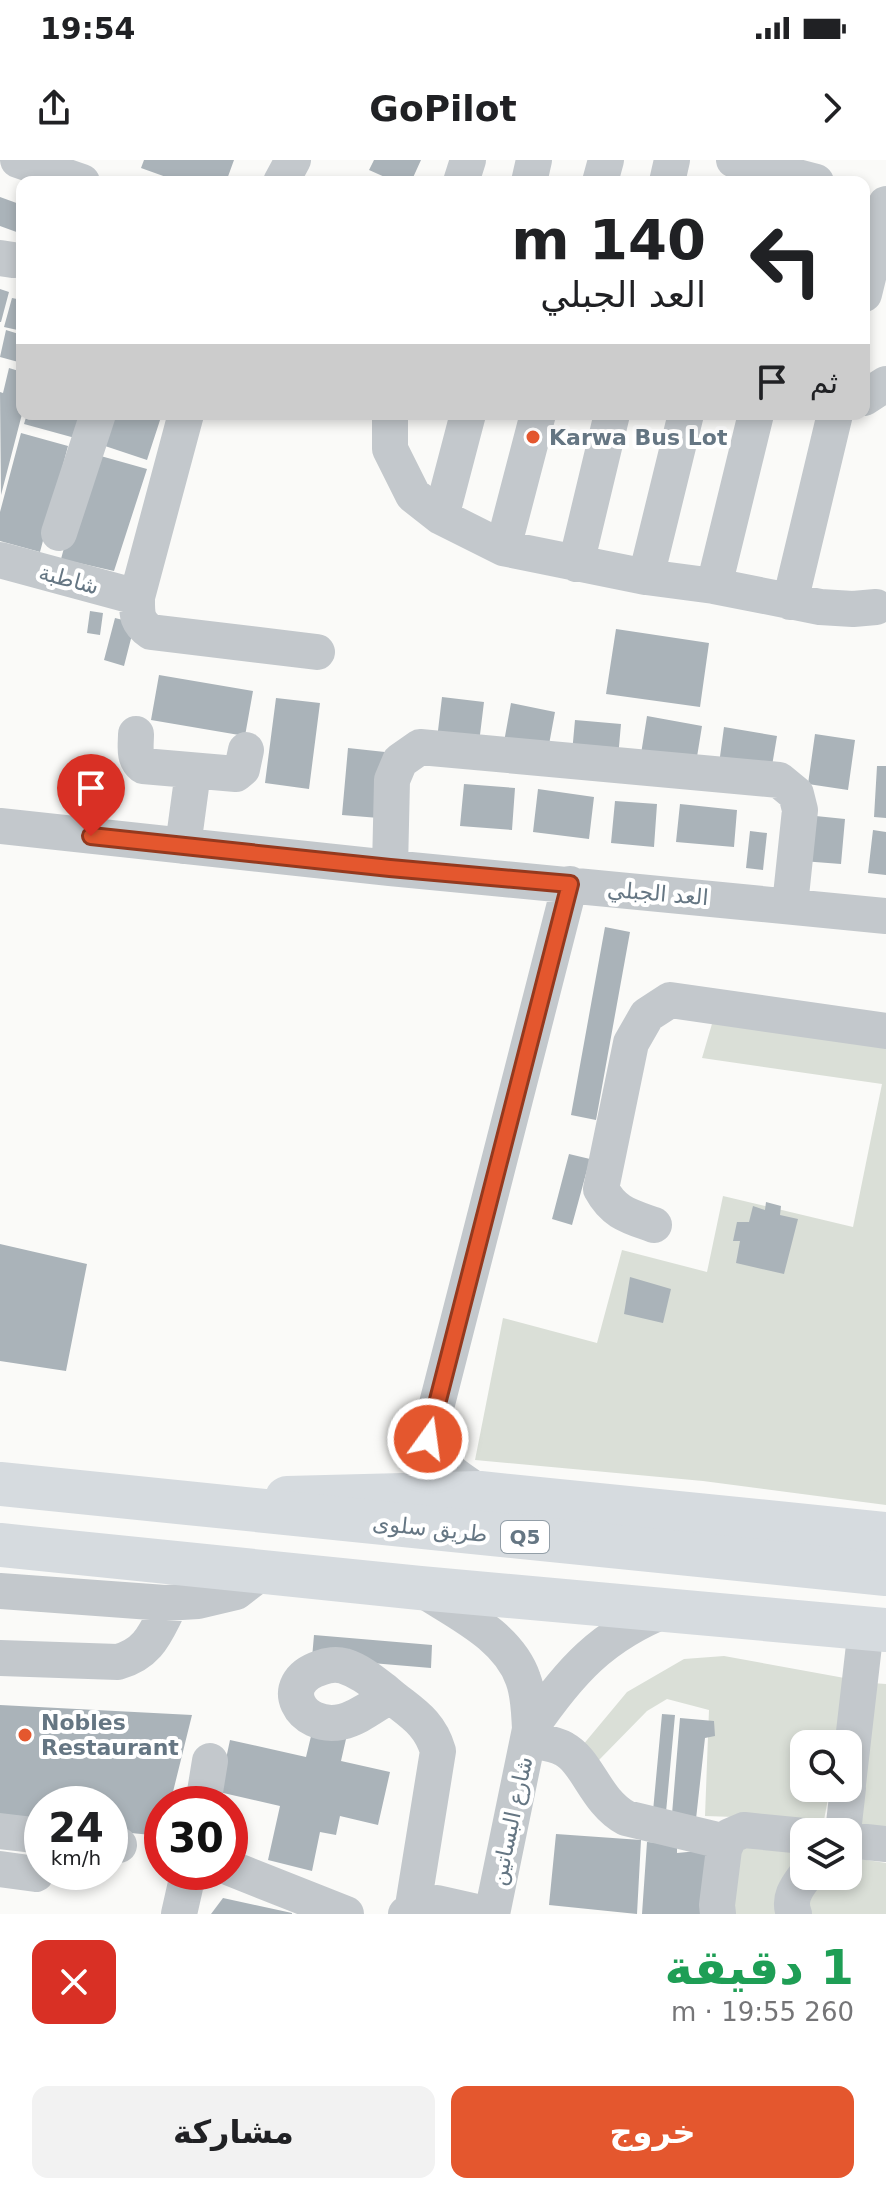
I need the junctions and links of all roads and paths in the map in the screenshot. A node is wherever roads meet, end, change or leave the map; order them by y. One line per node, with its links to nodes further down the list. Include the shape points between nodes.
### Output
1 (18, 160): 3 (street)
2 (741, 168): 4 (street)
3 (65, 176)
4 (783, 176)
5 (886, 202): 6 (street)
6 (870, 269)
7 (96, 420): 17 (street)
8 (184, 420): 23 (street)
9 (390, 420): 16 (street, via 390,449 413,495)
10 (466, 420): 16 (street)
11 (536, 420): 18 (street)
12 (611, 420): 20 (street)
13 (685, 420): 21 (street)
14 (755, 420): 22 (street)
15 (835, 420): 24 (street)
16 (441, 517): 18 (street)
17 (59, 533)
18 (503, 548): 20 (street)
19 (0, 560): 23 (street, شاطبة)
20 (576, 564): 21 (street)
21 (646, 577): 22 (street)
22 (714, 586): 24 (street)
23 (137, 597): 26 (street, via 141,625 151,632)
24 (790, 602): 25 (street)
25 (876, 607)
26 (317, 652)
27 (136, 734): 29 (street, via 135,756 143,766)
28 (246, 750): 29 (street, via 236,774)
29 (193, 772): 31 (street)
30 (0, 826): 31 (street, العد الجبلي)
31 (183, 846): 32 (street, العد الجبلي)
32 (390, 868): 33 (street, العد الجبلي); 34 (street, via 392,780 400,761 420,747 779,780 796,794 800,810)
33 (570, 884): 34 (street, العد الجبلي); 39 (street, via 428,1439 445,1469)
34 (790, 905): 35 (street, العد الجبلي)
35 (886, 916)
36 (886, 1031): 37 (street, via 670,1000 647,1015 631,1043 601,1189 621,1213)
37 (654, 1225)
38 (0, 1484): 40 (main road, طريق سلوى / Q5)
39 (480, 1493): 40 (main road, طريق سلوى / Q5); 41 (main road, طريق سلوى / Q5)
40 (164, 1501): 44 (main road, طريق سلوى / Q5)
41 (886, 1534)
42 (0, 1545): 43 (main road)
43 (262, 1572): 45 (main road); 47 (street, via 236,1592)
44 (886, 1574)
45 (420, 1588): 48 (main road); 53 (street, شارع البساتين, via 485,1630 512,1659 528,1699)
46 (0, 1591): 47 (street)
47 (171, 1603): 50 (street, via 147,1647 135,1657 118,1662)
48 (668, 1609): 49 (main road); 53 (street, شارع البساتين, via 596,1649 552,1697)
49 (876, 1629): 52 (street)
50 (0, 1658)
51 (390, 1696): 67 (street, via 422,1721 438,1751)
52 (858, 1730)
53 (529, 1734): 60 (street, via 572,1755 614,1812); 70 (street, شارع البساتين)
54 (210, 1761): 55 (street)
55 (206, 1786)
56 (0, 1831): 57 (street)
57 (24, 1834)
58 (790, 1835): 60 (street, via 744,1830)
59 (862, 1841): 61 (street)
60 (726, 1842): 71 (street)
61 (886, 1844)
62 (0, 1869): 63 (street)
63 (24, 1872)
64 (248, 1875): 69 (street)
65 (184, 1890): 68 (street)
66 (795, 1890): 72 (street)
67 (409, 1913): 70 (street, via 437,1903)
68 (179, 1914)
69 (346, 1914)
70 (489, 1914)
71 (718, 1914)
72 (794, 1914)

